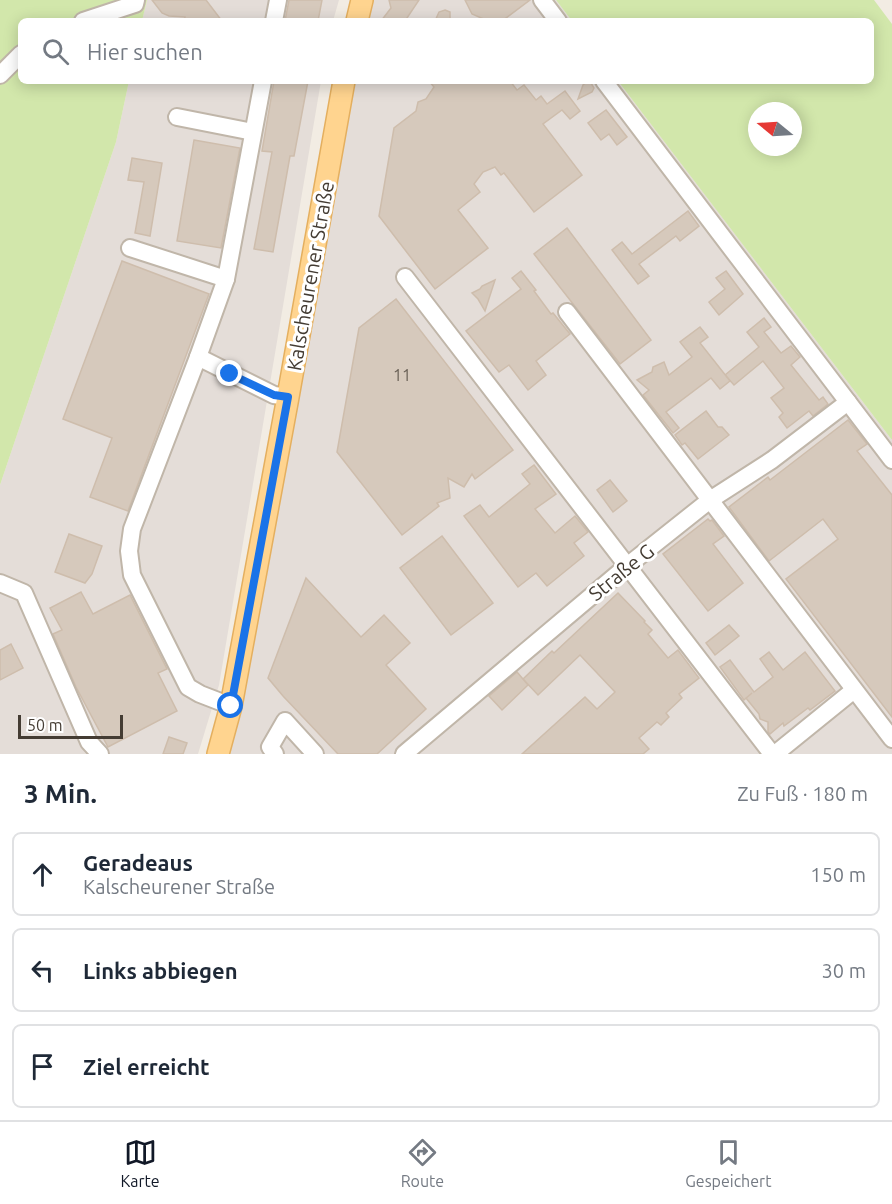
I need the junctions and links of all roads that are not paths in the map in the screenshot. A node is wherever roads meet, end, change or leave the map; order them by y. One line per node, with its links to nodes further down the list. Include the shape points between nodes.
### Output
1 (136, 0): 5 (lane, via 135,4)
2 (278, 0): 6 (lane)
3 (362, 0): 7 (main road)
4 (542, 0): 8 (lane)
5 (92, 18)
6 (275, 18)
7 (358, 18)
8 (556, 18)
9 (18, 57): 10 (lane)
10 (0, 75)
11 (262, 84): 15 (lane)
12 (343, 84): 21 (main road, Kalscheurener Straße)
13 (606, 84): 22 (lane)
14 (177, 117): 15 (lane)
15 (253, 132): 18 (lane)
16 (130, 248): 18 (lane)
17 (405, 277): 25 (lane)
18 (226, 279): 20 (lane)
19 (567, 312): 24 (lane)
20 (198, 357): 21 (lane, via 274,395); 28 (lane, via 132,529 129,551 132,575 188,687)
21 (288, 397): 28 (main road, Kalscheurener Straße)
22 (848, 402): 23 (lane); 24 (lane, Straße G, via 772,460)
23 (892, 460)
24 (710, 500): 25 (lane, Straße G); 27 (lane)
25 (627, 566): 34 (lane, Straße G); 35 (lane)
26 (0, 583): 30 (lane, via 24,593 89,742)
27 (854, 690): 29 (lane); 35 (lane)
28 (231, 706): 31 (main road, Kalscheurener Straße)
29 (892, 739)
30 (100, 754)
31 (218, 754)
32 (275, 754): 33 (lane, via 270,747 285,721)
33 (315, 754)
34 (404, 754)
35 (774, 754)

